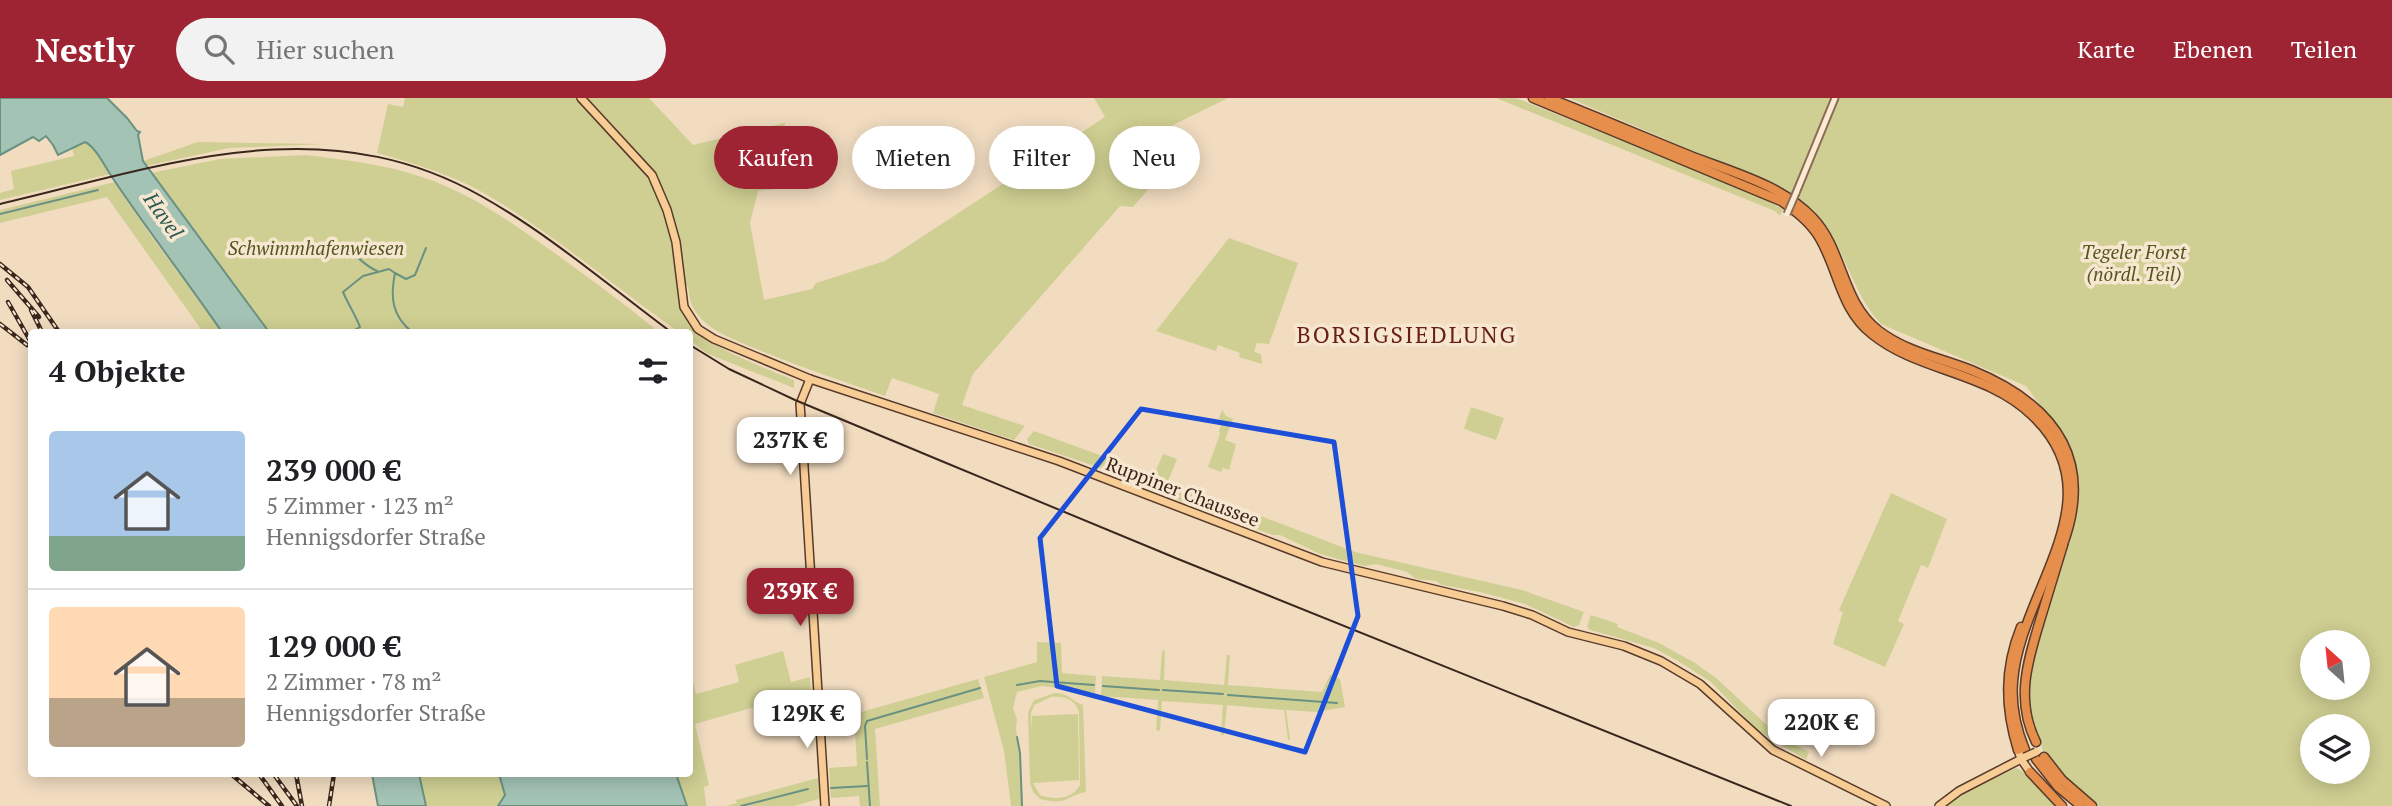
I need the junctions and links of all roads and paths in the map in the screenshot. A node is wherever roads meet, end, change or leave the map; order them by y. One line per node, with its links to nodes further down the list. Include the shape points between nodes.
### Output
1 (582, 98): 6 (main road, Ruppiner Chaussee, via 652,175 674,232 688,316 714,339)
2 (1533, 98): 7 (highway, via 1751,187 1799,214 1819,236 1847,304 1870,333 1902,352 1996,389 2043,427 2059,450 2068,476)
3 (1549, 98): 7 (highway, via 1774,190 1803,208 1830,242 1852,299 1868,322 1900,344 1998,383 2051,425 2068,454 2076,486 2073,511)
4 (1835, 98): 5 (street, bridge)
5 (1787, 214)
6 (810, 379): 10 (main road, via 800,404); 11 (main road, Ruppiner Chaussee, via 1059,461 1322,562 1494,603 1567,632 1647,654 1695,680 1773,750)
7 (2062, 538): 8 (highway, via 2028,659 2024,691); 8 (highway, via 2024,634 2014,675 2015,718)
8 (2031, 753): 9 (main road); 12 (main road); 14 (highway, via 2043,779); 15 (highway, via 2058,787); 16 (highway)
9 (2030, 772): 13 (highway)
10 (824, 806)
11 (1886, 806)
12 (1939, 806)
13 (2062, 806)
14 (2072, 806)
15 (2081, 806)
16 (2092, 806)

